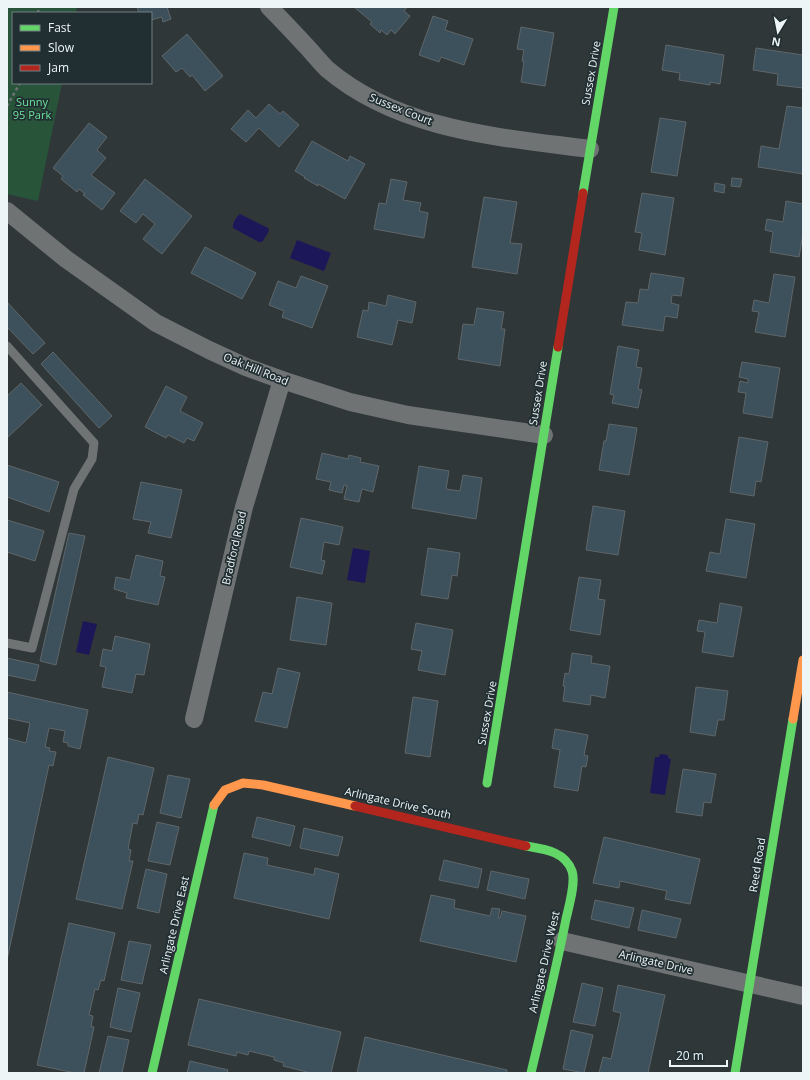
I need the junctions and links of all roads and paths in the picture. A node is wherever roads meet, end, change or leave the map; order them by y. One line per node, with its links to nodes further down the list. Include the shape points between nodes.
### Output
1 (270, 7): 6 (street, Sussex Court, via 327,68 351,87 379,103 418,119 460,130)
2 (614, 7): 6 (street, Sussex Drive)
3 (19, 84): 4 (path)
4 (8, 102): 5 (path)
5 (7, 106)
6 (590, 149): 10 (street, Sussex Drive)
7 (7, 211): 9 (street, Oak Hill Road, via 66,259 156,323 215,352)
8 (7, 346): 11 (lane, via 94,443 92,459 74,489 32,648)
9 (282, 380): 10 (street, Oak Hill Road, via 350,402 401,413); 13 (street, Bradford Road, via 244,506)
10 (544, 435): 14 (street, Sussex Drive)
11 (7, 643)
12 (803, 660): 18 (street, Reed Road)
13 (194, 718)
14 (487, 783)
15 (225, 790): 16 (street, Arlingate Drive South, via 243,783 263,785 550,851); 20 (street, Arlingate Drive East, via 214,803)
16 (564, 858): 17 (street, Arlingate Drive West, via 572,870 572,886)
17 (562, 941): 18 (street, Arlingate Drive); 21 (street, Arlingate Drive West)
18 (750, 984): 19 (street, Arlingate Drive); 22 (street, Reed Road)
19 (803, 996)
20 (152, 1070)
21 (531, 1073)
22 (735, 1073)

